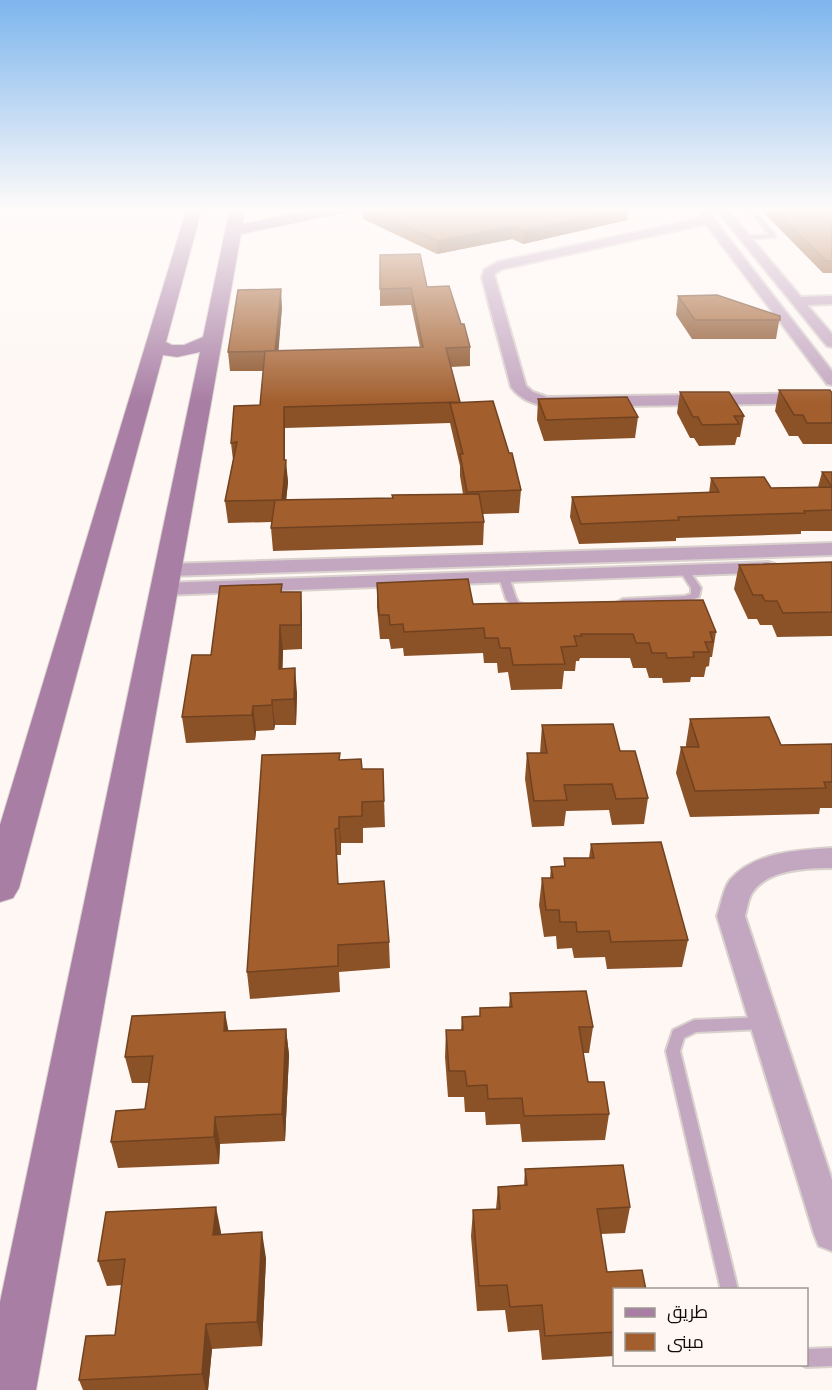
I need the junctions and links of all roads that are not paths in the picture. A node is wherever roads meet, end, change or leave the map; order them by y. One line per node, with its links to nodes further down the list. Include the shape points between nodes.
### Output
1 (176, 273): 10 (street)
2 (228, 273): 11 (street)
3 (490, 273): 14 (street, via 519,387 533,399 547,402)
4 (750, 273): 13 (street)
5 (774, 273): 7 (street)
6 (832, 300): 7 (street)
7 (801, 306): 8 (street); 9 (street)
8 (832, 310)
9 (832, 343)
10 (156, 344): 11 (street, via 163,350 200,347); 12 (street)
11 (209, 356): 12 (street); 19 (street)
12 (148, 371): 23 (street)
13 (832, 381)
14 (832, 398)
15 (832, 549): 19 (street)
16 (832, 566): 17 (street)
17 (685, 571): 18 (street); 20 (lane, via 696,595 686,599)
18 (504, 577): 19 (street); 21 (lane, via 516,605)
19 (166, 579): 29 (street)
20 (607, 603)
21 (538, 606)
22 (832, 858): 24 (street, via 766,867 740,887 731,916)
23 (0, 888)
24 (764, 1023): 25 (street); 26 (lane, via 694,1026 678,1034 673,1051)
25 (832, 1234)
26 (730, 1288)
27 (832, 1357): 28 (lane)
28 (808, 1358)
29 (9, 1390)

